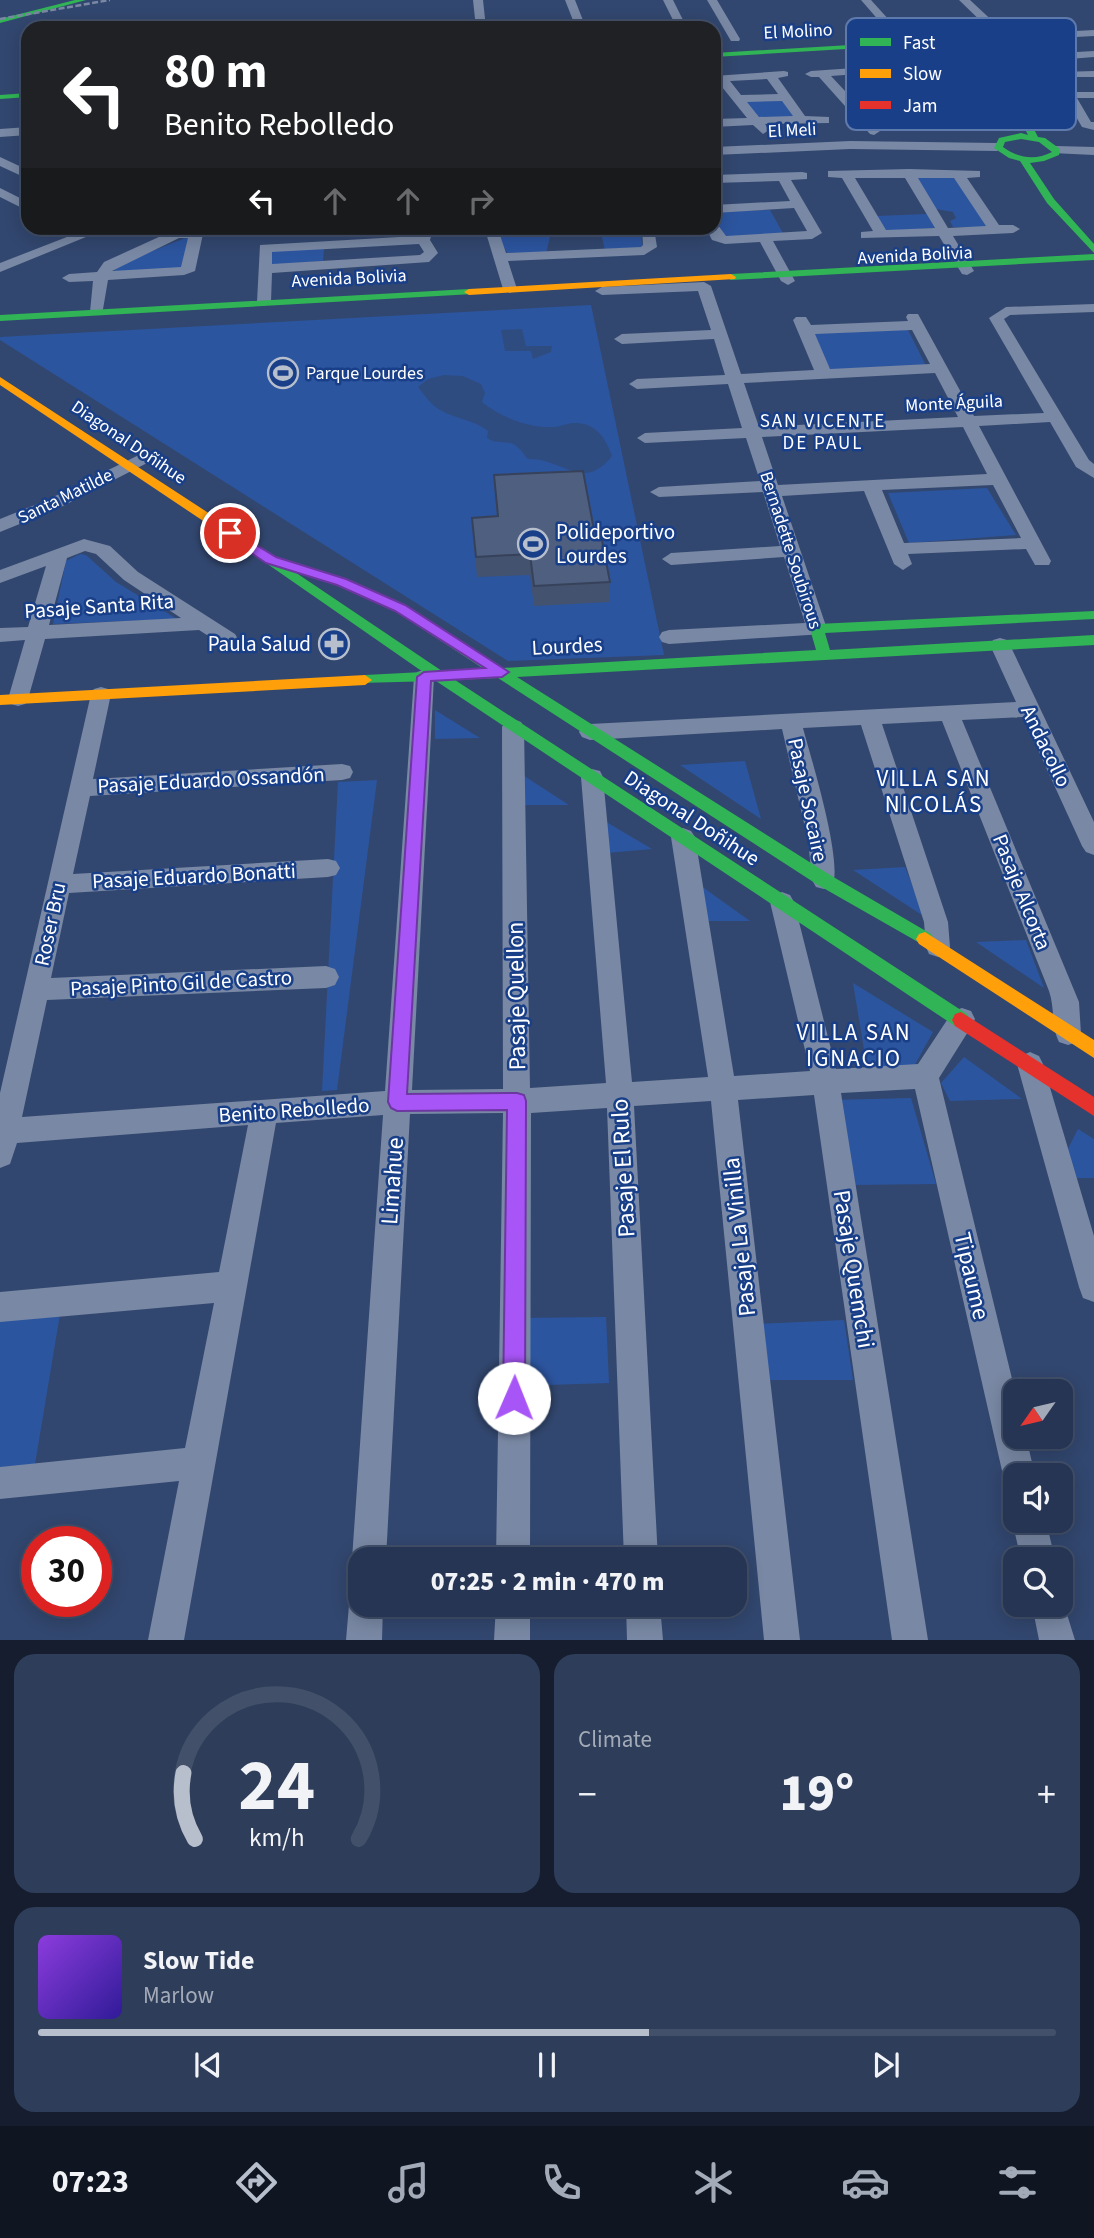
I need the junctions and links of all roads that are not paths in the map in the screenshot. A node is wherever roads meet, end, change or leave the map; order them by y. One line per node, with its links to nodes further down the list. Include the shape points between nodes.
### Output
1 (83, 0): 10 (street)
2 (478, 0): 11 (street)
3 (570, 0): 12 (street)
4 (668, 0): 13 (street)
5 (712, 0): 14 (street, via 732,34)
6 (866, 0): 8 (street)
7 (964, 0): 9 (street)
8 (882, 18)
9 (983, 18)
10 (0, 21)
11 (480, 21)
12 (578, 21)
13 (678, 21)
14 (721, 32)
15 (846, 47): 17 (street, El Molino)
16 (1094, 54): 18 (street)
17 (721, 55)
18 (1076, 55)
19 (846, 72): 26 (street, via 816,74)
20 (784, 74): 23 (street)
21 (1076, 74): 22 (street)
22 (1094, 74)
23 (770, 75): 24 (street); 32 (street)
24 (721, 78)
25 (721, 81): 33 (street)
26 (842, 95): 27 (street); 34 (street)
27 (846, 95)
28 (1076, 95): 29 (street)
29 (1094, 95)
30 (21, 96): 31 (street)
31 (0, 97)
32 (786, 97): 33 (street); 37 (street)
33 (738, 99): 40 (street)
34 (846, 99)
35 (1076, 107): 42 (street, via 1086,124)
36 (21, 119): 38 (street)
37 (801, 119): 39 (street); 40 (street)
38 (0, 120)
39 (825, 120)
40 (757, 121): 41 (street); 52 (street)
41 (721, 123)
42 (1094, 127)
43 (872, 130): 50 (street)
44 (1012, 130): 48 (street)
45 (1030, 130): 49 (street)
46 (21, 132): 47 (street)
47 (0, 133)
48 (1014, 136): 49 (street); 51 (street, via 1000,140)
49 (1034, 138): 55 (street, via 1051,144)
50 (880, 145): 51 (street, El Meli); 52 (street, El Meli)
51 (998, 146): 56 (street, via 1007,155)
52 (773, 148): 53 (street, El Meli)
53 (721, 151)
54 (1094, 151): 55 (street)
55 (1051, 155): 56 (street); 81 (street, via 1043,165)
56 (1023, 159): 83 (street, via 1050,201)
57 (0, 161): 58 (street)
58 (21, 172)
59 (909, 173): 60 (street); 71 (street); 73 (street, via 840,174)
60 (958, 174): 61 (street); 70 (street)
61 (975, 174)
62 (802, 176): 63 (street)
63 (783, 177): 64 (street); 67 (street)
64 (721, 179)
65 (0, 192): 66 (street)
66 (21, 203)
67 (799, 204): 68 (street); 82 (street, via 815,233)
68 (721, 209)
69 (1013, 229): 70 (street)
70 (995, 230): 71 (street)
71 (943, 231): 73 (street); 89 (street)
72 (721, 234): 82 (street)
73 (882, 234): 80 (street)
74 (65, 235): 86 (street)
75 (67, 235): 88 (street)
76 (175, 235): 91 (street, via 109,265)
77 (196, 235): 91 (street, via 188,270)
78 (492, 235): 84 (street)
79 (649, 235): 84 (street, via 650,247 644,251)
80 (866, 235)
81 (1094, 236)
82 (765, 239): 93 (street)
83 (1094, 250)
84 (502, 257): 95 (street)
85 (1094, 257): 89 (street, Avenida Bolivia)
86 (0, 261)
87 (1094, 265): 89 (street, Avenida Bolivia)
88 (0, 268)
89 (966, 268): 93 (street, Avenida Bolivia)
90 (264, 269): 90 (street, via 425,259 431,253 424,237 265,248); 97 (street)
91 (102, 276): 92 (street); 99 (street)
92 (69, 278)
93 (785, 278): 94 (street, Avenida Bolivia)
94 (702, 283): 95 (street, Avenida Bolivia); 96 (street); 102 (street, Bernadette Soubirous)
95 (510, 289): 97 (street, Avenida Bolivia)
96 (602, 291)
97 (264, 302): 99 (street, Avenida Bolivia)
98 (1094, 308): 109 (street, via 1006,311 996,316)
99 (97, 312): 100 (street, Avenida Bolivia)
100 (0, 318)
101 (915, 321): 104 (street); 105 (street, via 803,325)
102 (720, 334): 103 (street); 106 (street, Bernadette Soubirous)
103 (622, 339)
104 (940, 368): 105 (street); 110 (street)
105 (823, 372): 106 (street)
106 (733, 378): 108 (street); 111 (street, Bernadette Soubirous)
107 (0, 380): 113 (street, Diagonal Doñihue)
108 (637, 384)
109 (1055, 418): 110 (street, Monte Águila); 114 (street, via 1082,463)
110 (968, 422): 111 (street, Monte Águila); 115 (street)
111 (752, 432): 112 (street, Monte Águila); 117 (street, Bernadette Soubirous)
112 (645, 438)
113 (137, 461): 119 (street, Santa Matilde); 124 (street, Diagonal Doñihue)
114 (1094, 473)
115 (998, 479): 116 (street); 120 (street)
116 (871, 486): 117 (street); 120 (street, via 900,557)
117 (771, 489): 118 (street); 121 (street, Bernadette Soubirous)
118 (659, 492)
119 (0, 526)
120 (1032, 543): 125 (street)
121 (791, 551): 123 (street); 129 (street, Bernadette Soubirous)
122 (58, 557): 126 (street, Pasaje Santa Rita); 128 (street, Pasaje Santa Rita, via 84,545 95,546); 130 (street)
123 (671, 559)
124 (271, 560): 139 (street, Diagonal Doñihue, via 342,582 400,608); 140 (street, Diagonal Doñihue)
125 (1042, 561)
126 (0, 577)
127 (1094, 615): 129 (street)
128 (201, 623): 130 (street, Pasaje Santa Rita); 134 (street, Pasaje Santa Rita)
129 (817, 629): 132 (street); 137 (street, Bernadette Soubirous)
130 (37, 633): 131 (street, Pasaje Santa Rita); 142 (street)
131 (0, 635)
132 (691, 636): 133 (street); 138 (street)
133 (669, 637)
134 (228, 639)
135 (1094, 640): 136 (street, Lourdes)
136 (1000, 645): 137 (street, Lourdes); 143 (street, Andacollo)
137 (824, 654): 138 (street, Lourdes)
138 (687, 662): 139 (street, Lourdes)
139 (502, 672): 140 (street, Lourdes); 148 (street, Diagonal Doñihue)
140 (431, 676): 141 (street, Lourdes); 147 (street, Diagonal Doñihue); 172 (street, Limahue)
141 (101, 694): 142 (street, Lourdes); 151 (street, Roser Bru)
142 (9, 699)
143 (1028, 709): 144 (street); 153 (street, Andacollo)
144 (949, 713): 145 (street); 164 (street, Pasaje Alcorta, via 1062,991)
145 (869, 718): 146 (street); 160 (street, via 936,922)
146 (791, 721): 148 (street); 157 (street, Pasaje Socaire, via 820,840)
147 (513, 727): 150 (street, Diagonal Doñihue); 171 (street, Pasaje Quellon)
148 (590, 732): 157 (street, Diagonal Doñihue)
149 (342, 772): 151 (street, Pasaje Eduardo Ossandón)
150 (592, 777): 154 (street, Diagonal Doñihue); 170 (street, Pasaje El Rulo)
151 (80, 788): 158 (street, Roser Bru)
152 (1094, 796): 153 (street)
153 (1071, 797): 155 (street, Andacollo)
154 (683, 837): 159 (street, Diagonal Doñihue); 169 (street, Pasaje La Vinilla)
155 (1094, 846)
156 (328, 868): 158 (street, Pasaje Eduardo Bonatti)
157 (824, 880): 160 (street, Diagonal Doñihue)
158 (59, 884): 162 (street, Roser Bru)
159 (782, 902): 163 (street, Diagonal Doñihue); 168 (street, Pasaje Quemchi)
160 (938, 947): 164 (street, Diagonal Doñihue)
161 (326, 976): 162 (street, Pasaje Pinto Gil de Castro)
162 (36, 990): 175 (street, Roser Bru)
163 (962, 1019): 166 (street, Diagonal Doñihue); 167 (street)
164 (1068, 1034): 165 (street, Diagonal Doñihue)
165 (1094, 1050)
166 (1030, 1064): 173 (street, Diagonal Doñihue, via 1076,1088); 177 (street)
167 (925, 1076): 168 (street, Benito Rebolledo); 180 (street, Tipaume)
168 (826, 1082): 169 (street, Benito Rebolledo); 194 (street, Pasaje Quemchi)
169 (723, 1088): 170 (street, Benito Rebolledo); 193 (street, Pasaje La Vinilla)
170 (620, 1095): 171 (street, Benito Rebolledo); 184 (street, Pasaje El Rulo)
171 (517, 1101): 172 (street, Benito Rebolledo); 183 (street, Pasaje Quellon)
172 (397, 1102): 174 (street, Benito Rebolledo); 182 (street, Limahue)
173 (1094, 1107)
174 (264, 1112): 175 (street, Benito Rebolledo); 176 (street)
175 (2, 1139)
176 (232, 1286): 178 (street); 179 (street)
177 (1094, 1287)
178 (0, 1307)
179 (199, 1463): 181 (street); 189 (street)
180 (1016, 1463)
181 (0, 1483)
182 (370, 1547)
183 (513, 1547)
184 (640, 1547)
185 (365, 1617): 190 (street)
186 (513, 1617): 191 (street)
187 (644, 1617): 192 (street)
188 (1052, 1617): 195 (street)
189 (166, 1640)
190 (364, 1640)
191 (512, 1640)
192 (645, 1640)
193 (782, 1640)
194 (910, 1640)
195 (1057, 1640)

